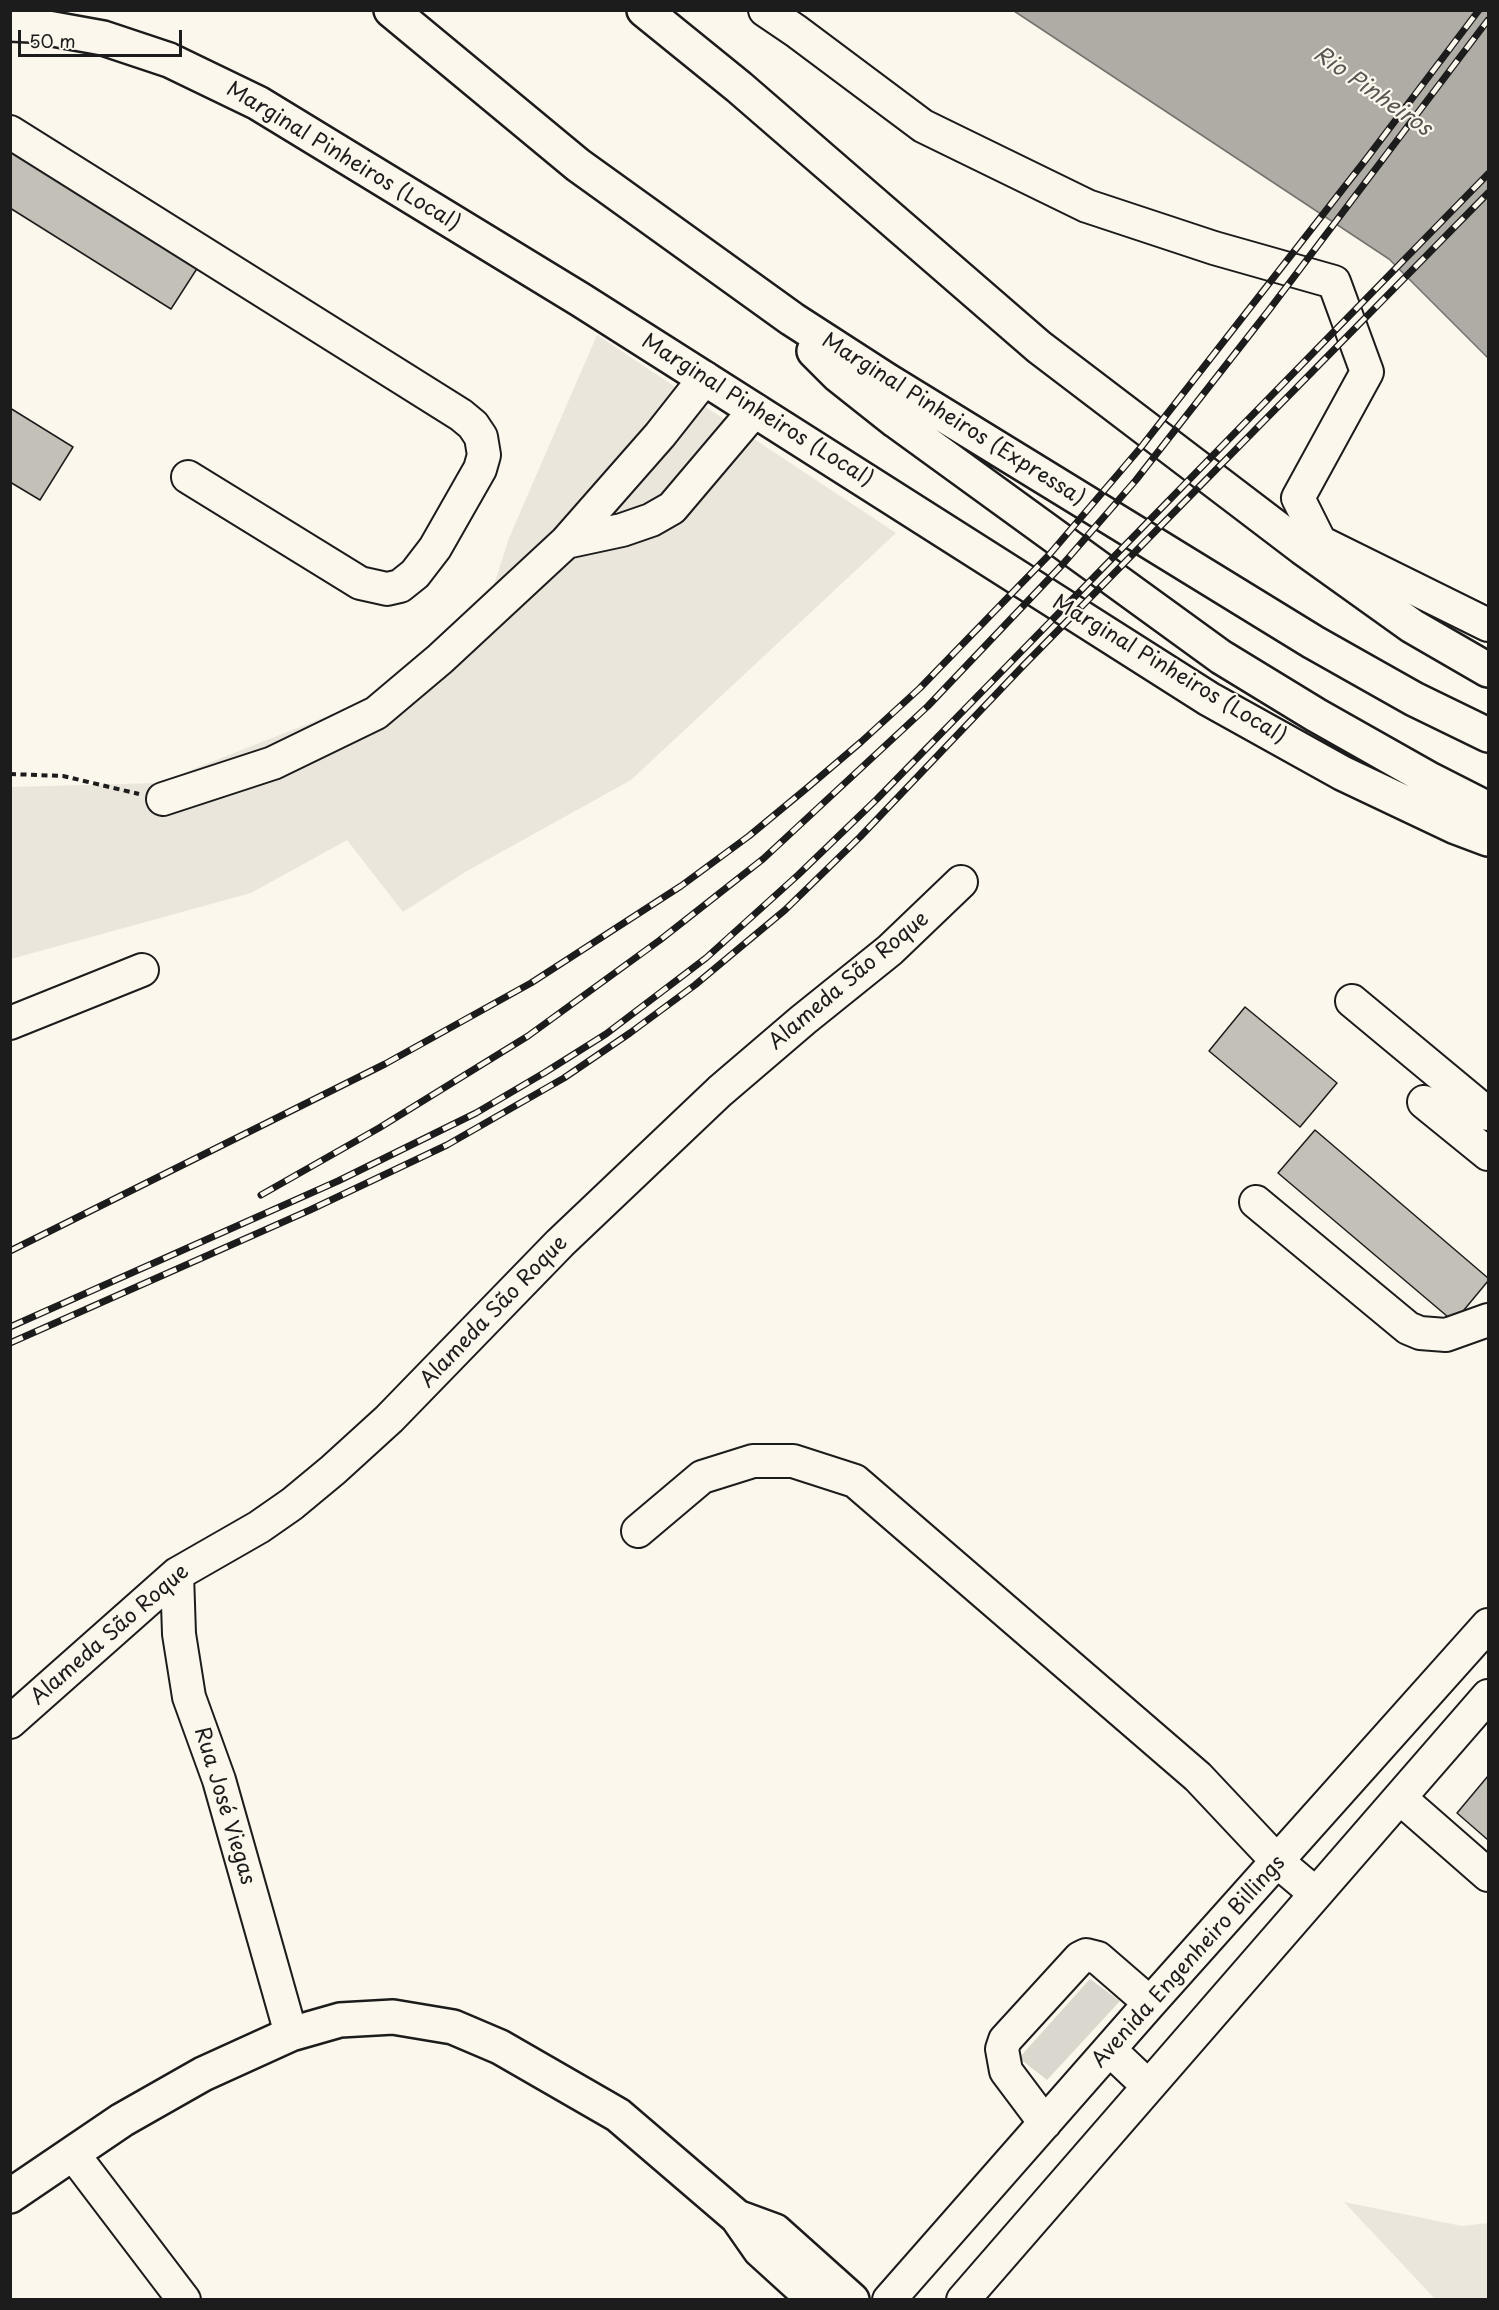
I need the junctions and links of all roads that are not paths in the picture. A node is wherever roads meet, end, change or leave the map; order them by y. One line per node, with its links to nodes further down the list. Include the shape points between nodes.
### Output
1 (391, 10): 6 (main road, Marginal Pinheiros (Expressa), via 578,165)
2 (644, 10): 12 (main road, via 739,87 1039,347 1384,607)
3 (765, 10): 11 (street, via 923,126 1087,206 1334,282 1367,372 1298,498 1320,542)
4 (10, 24): 7 (main road, Marginal Pinheiros (Local), via 103,38 170,60 258,103)
5 (10, 132): 9 (street, via 461,415 481,437 484,455 435,548 415,574 400,586 387,589 360,583)
6 (792, 319): 13 (main road, Marginal Pinheiros (Expressa), via 1313,642); 15 (main road, via 825,363 887,414 1221,657 1335,726)
7 (705, 378): 8 (main road, Marginal Pinheiros (Local)); 10 (street)
8 (755, 410): 10 (street, via 672,508 622,530); 16 (main road, Marginal Pinheiros (Local), via 1209,699 1342,773)
9 (188, 477)
10 (566, 543): 14 (street, via 376,713 273,763)
11 (1488, 625)
12 (1488, 670)
13 (1488, 735)
14 (163, 799)
15 (1488, 809)
16 (1488, 839)
17 (961, 882): 27 (street, Alameda São Roque, via 890,950 720,1091 333,1470 259,1527)
18 (142, 970): 20 (street)
19 (1352, 1001): 22 (street)
20 (10, 1023)
21 (1424, 1102): 23 (street)
22 (1488, 1114)
23 (1488, 1154)
24 (1256, 1202): 25 (street, via 1408,1328 1446,1335)
25 (1488, 1320)
26 (638, 1531): 32 (street, via 702,1477 753,1461 793,1461 855,1481 1198,1777)
27 (177, 1574): 30 (street, Alameda São Roque); 36 (street, Rua José Viegas, via 179,1634 189,1697 219,1780)
28 (1488, 1625): 32 (street, Avenida Engenheiro Billings)
29 (1488, 1696): 31 (street)
30 (10, 1722)
31 (1400, 1798): 33 (street); 34 (street)
32 (1278, 1862): 34 (street); 35 (street, Avenida Engenheiro Billings)
33 (1488, 1875)
34 (1316, 1894): 38 (street)
35 (1150, 2003): 37 (street, Avenida Engenheiro Billings); 39 (street, via 1098,1958 1086,1955 1005,2040 1002,2058 1006,2071)
36 (291, 2034): 40 (main road, via 203,2074 122,2120); 42 (main road, via 340,2020 393,2017 453,2027 500,2047 618,2115)
37 (1110, 2050): 38 (street); 39 (street, Avenida Engenheiro Billings)
38 (1148, 2086): 47 (street)
39 (1045, 2123): 46 (street, Avenida Engenheiro Billings)
40 (73, 2154): 41 (main road); 43 (street)
41 (10, 2196)
42 (737, 2217): 44 (main road, via 760,2250); 45 (main road, via 776,2231)
43 (184, 2300)
44 (815, 2300)
45 (852, 2300)
46 (889, 2300)
47 (963, 2300)

